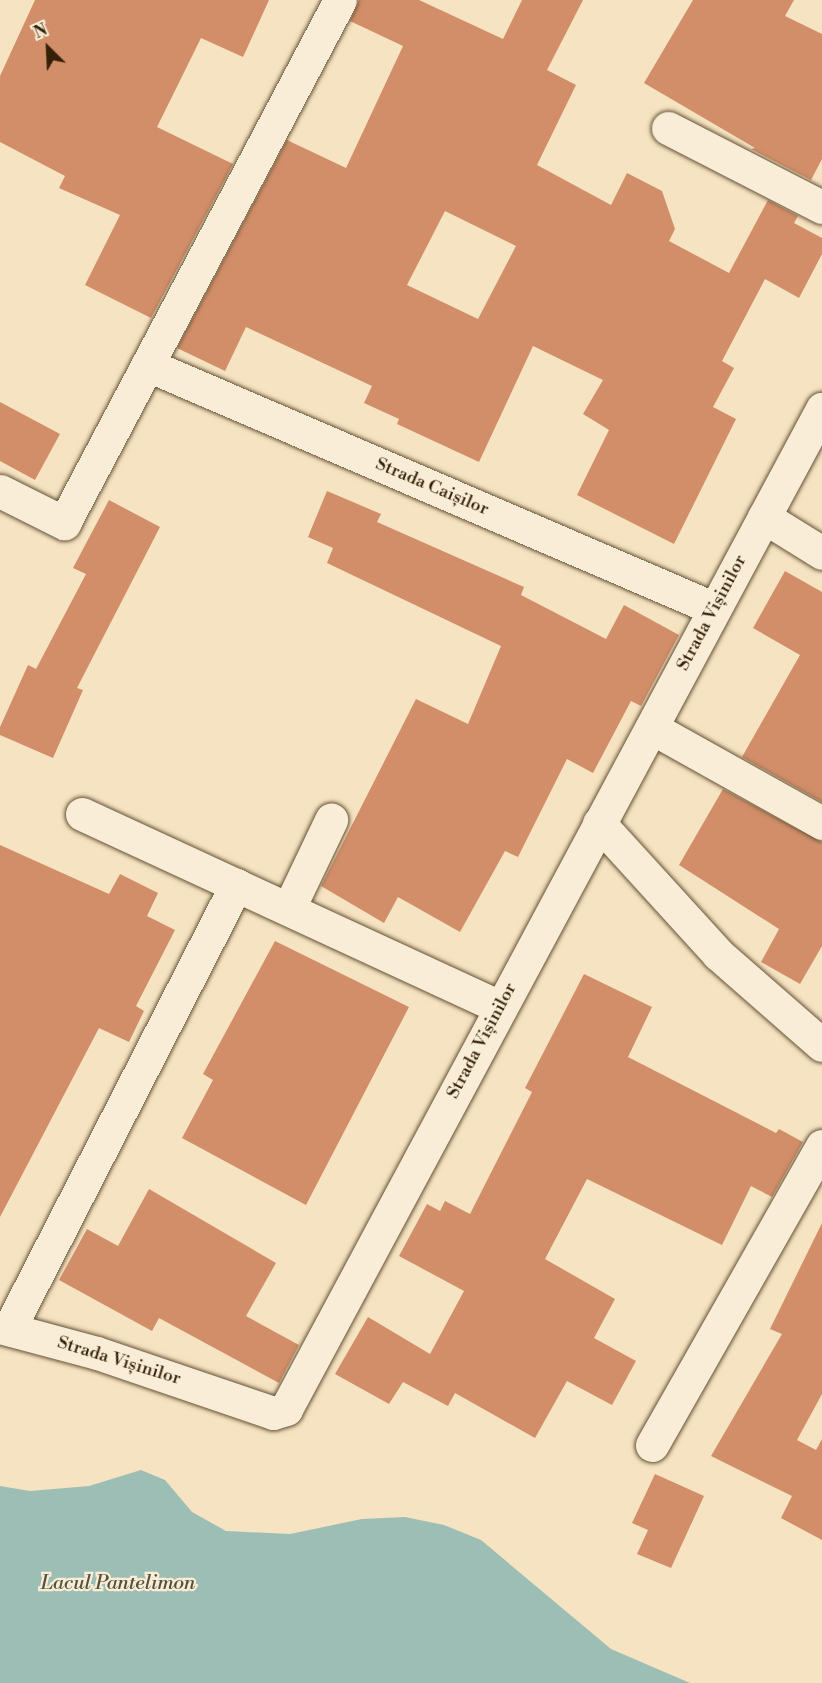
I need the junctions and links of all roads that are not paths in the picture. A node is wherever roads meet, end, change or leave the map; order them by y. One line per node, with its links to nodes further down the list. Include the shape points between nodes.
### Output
1 (340, 0): 4 (street)
2 (668, 128): 3 (street)
3 (822, 207)
4 (150, 366): 6 (street, via 64,523); 9 (street, Strada Caișilor)
5 (822, 408): 7 (street, Strada Vișinilor)
6 (0, 491)
7 (764, 517): 8 (street); 9 (street, Strada Vișinilor)
8 (822, 553)
9 (714, 608): 10 (street, Strada Vișinilor)
10 (652, 728): 13 (street, Strada Vișinilor); 14 (street)
11 (82, 814): 15 (street)
12 (331, 820): 16 (street)
13 (599, 823): 17 (street, Strada Vișinilor); 18 (street, via 718,954)
14 (822, 823)
15 (236, 885): 16 (street); 20 (street)
16 (288, 908): 17 (street)
17 (500, 1007): 20 (street, Strada Vișinilor, via 286,1409 273,1413)
18 (822, 1045)
19 (822, 1146): 21 (street)
20 (4, 1328)
21 (652, 1445)

